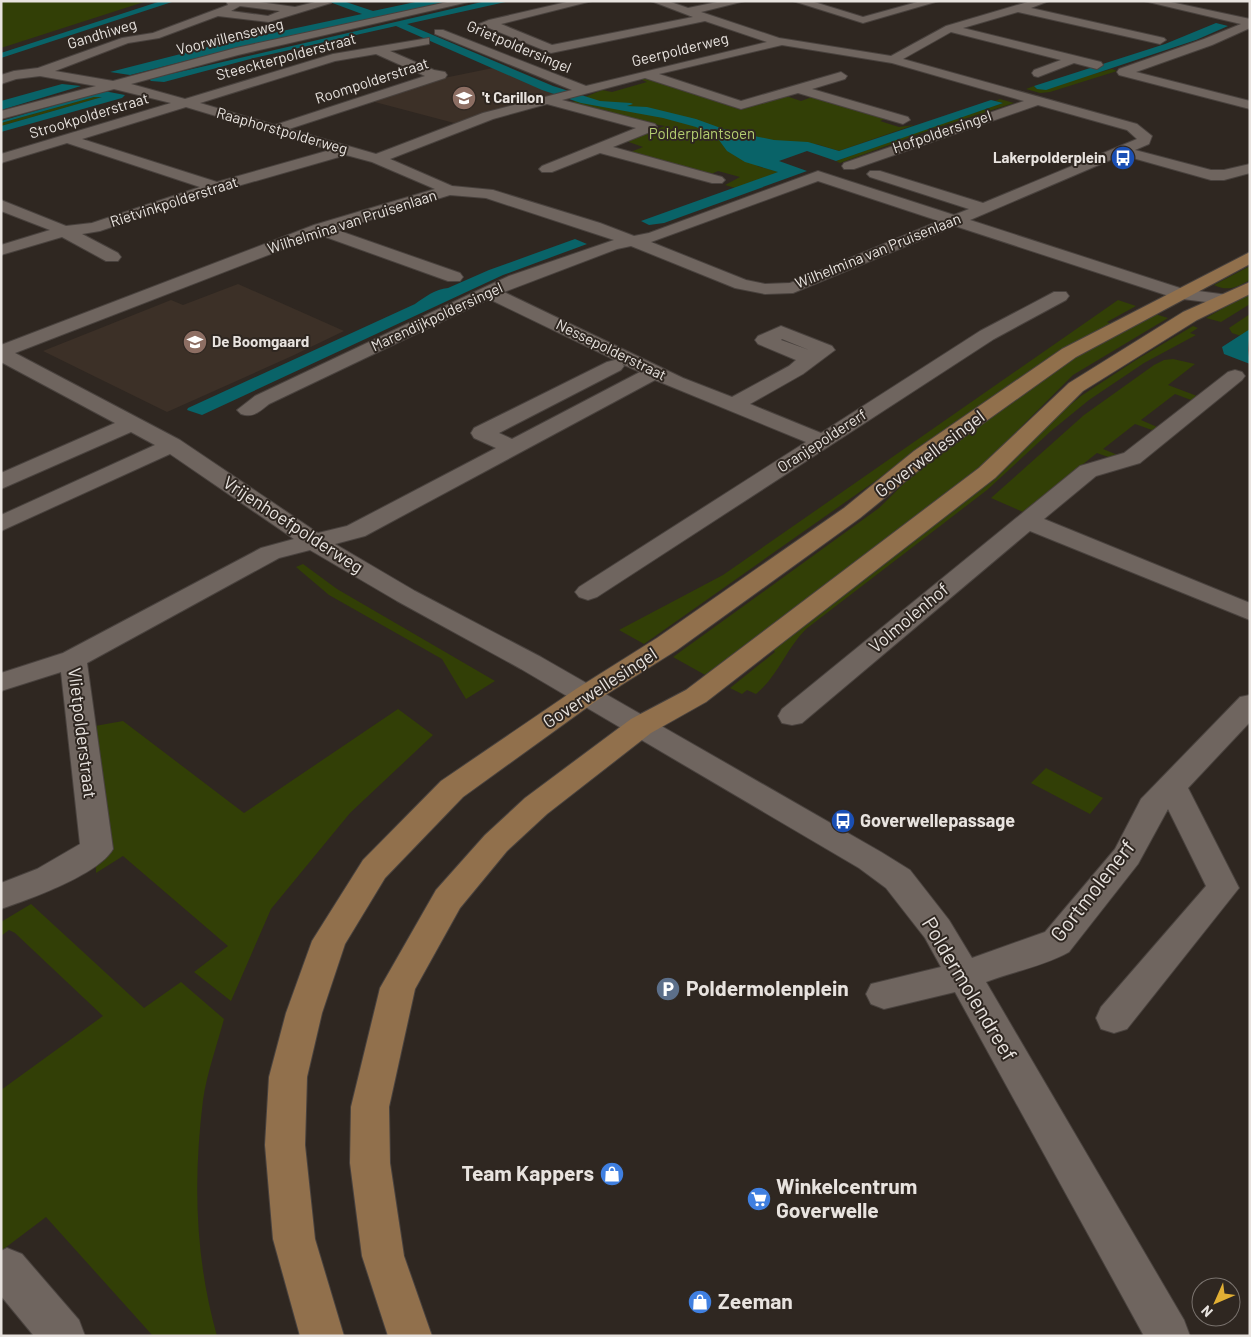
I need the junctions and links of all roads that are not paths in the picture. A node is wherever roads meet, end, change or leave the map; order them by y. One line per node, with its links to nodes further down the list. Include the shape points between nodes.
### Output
1 (468, 1): 35 (street, Voorwillenseweg, via 236,52)
2 (587, 1): 18 (street)
3 (656, 1): 15 (street)
4 (740, 1): 15 (street)
5 (798, 1): 12 (street)
6 (831, 1): 12 (street)
7 (934, 1): 12 (street, via 863,20)
8 (1044, 1): 13 (street)
9 (1149, 1): 19 (street)
10 (232, 2): 14 (street); 16 (street, Gandhiweg, via 234,6)
11 (326, 2): 14 (street)
12 (813, 6)
13 (1019, 8): 20 (street); 22 (street)
14 (295, 10): 16 (street, via 269,19)
15 (687, 12): 17 (street)
16 (217, 13): 30 (street, Gandhiweg, via 155,36 126,40)
17 (704, 17): 23 (street); 24 (street)
18 (489, 23): 24 (street); 37 (street, Grietpoldersingel, via 439,32)
19 (1250, 23): 41 (street, via 1208,42 1123,72)
20 (950, 28): 27 (street); 28 (street)
21 (425, 40): 25 (street, Steeckterpolderstraat)
22 (1160, 40)
23 (781, 42): 28 (street, Wilhelmina van Pruisenlaan); 32 (street, Geerpolderweg)
24 (551, 49): 26 (street)
25 (378, 50): 40 (street, Steeckterpolderstraat, via 333,58); 44 (street, Roompolderstraat, via 441,76)
26 (577, 59)
27 (1073, 59): 29 (street); 31 (street)
28 (893, 60): 39 (street, Wilhelmina van Pruisenlaan)
29 (1097, 65)
30 (40, 72): 34 (street); 35 (street, Gandhiweg)
31 (1038, 73)
32 (645, 74): 36 (street, via 740,105); 37 (street, Geerpolderweg)
33 (841, 76): 36 (street)
34 (1, 80)
35 (111, 84): 40 (street, Raaphorstpolderweg); 42 (street, Voorwillenseweg)
36 (798, 89): 43 (street)
37 (577, 94): 38 (street, Geerpolderweg)
38 (546, 101): 46 (street, via 650,127); 50 (street, via 448,130 440,137)
39 (1036, 101): 48 (street, Wilhelmina van Pruisenlaan, via 1132,127 1145,136 1144,141); 57 (street, Hofpoldersingel, via 850,166)
40 (186, 103): 44 (street, Raaphorstpolderweg); 45 (street, Strookpolderstraat)
41 (1248, 104)
42 (1, 115)
43 (903, 120)
44 (275, 129): 47 (street, Raaphorstpolderweg)
45 (68, 139): 49 (street, Strookpolderstraat); 54 (street)
46 (599, 148): 52 (street); 53 (street)
47 (346, 150): 50 (street, Raaphorstpolderweg); 54 (street, Rietvinkpolderstraat)
48 (1123, 151): 51 (street, via 1212,176); 57 (street, Wilhelmina van Pruisenlaan)
49 (1, 159)
50 (377, 159): 55 (street, Raaphorstpolderweg)
51 (1250, 168)
52 (548, 169)
53 (717, 180)
54 (215, 187): 60 (street, Rietvinkpolderstraat, via 94,228)
55 (449, 190): 59 (street, Wilhelmina van Pruisenlaan); 61 (street, Wilhelmina van Pruisenlaan, via 487,193)
56 (1, 205): 60 (street)
57 (983, 208): 58 (street, Wilhelmina van Pruisenlaan)
58 (954, 220): 61 (street, via 818,176 653,237); 61 (street, Wilhelmina van Pruisenlaan, via 793,288 765,289 741,284); 67 (street)
59 (320, 229): 65 (street); 71 (street, Wilhelmina van Pruisenlaan)
60 (65, 231): 62 (street, Rietvinkpolderstraat); 63 (street)
61 (633, 241): 68 (street, Marendijkpoldersingel, via 613,245)
62 (1, 250)
63 (112, 257)
64 (1250, 257): 67 (main road, Goverwellesingel)
65 (454, 277)
66 (1250, 287): 70 (main road)
67 (1189, 290): 70 (street); 92 (main road, Goverwellesingel, via 1069,353 922,456 852,513 683,633)
68 (489, 292): 74 (street, Nessepolderstraat); 77 (street, Marendijkpoldersingel, via 262,400)
69 (1060, 296): 79 (street, Oranjepoldererf, via 987,334)
70 (1222, 299): 95 (main road, via 1076,387 987,473 696,696)
71 (1, 353): 78 (street, Vrijenhoefpolderweg)
72 (808, 358): 76 (street, via 796,370)
73 (614, 366): 81 (street, via 482,432)
74 (656, 372): 76 (street, Nessepolderstraat); 81 (street, Vlietpolderstraat)
75 (1235, 376): 85 (street, Volmolenhof, via 1132,458 1088,472)
76 (734, 405): 79 (street, Nessepolderstraat)
77 (248, 410)
78 (132, 423): 80 (street, Vrijenhoefpolderweg); 82 (street)
79 (822, 441): 88 (street, Oranjepoldererf)
80 (172, 445): 84 (street); 87 (street, Vrijenhoefpolderweg)
81 (514, 448): 87 (street, Vlietpolderstraat, via 356,531)
82 (1, 482)
83 (1, 495): 84 (street)
84 (27, 512): 86 (street)
85 (1027, 521): 89 (street); 94 (street, Volmolenhof)
86 (1, 524)
87 (314, 542): 90 (street, Vlietpolderstraat, via 270,553); 92 (street, Vrijenhoefpolderweg)
88 (588, 592)
89 (1250, 612)
90 (73, 659): 91 (street); 97 (street, Vlietpolderstraat, via 97,849 49,878)
91 (1, 682)
92 (586, 695): 95 (street, Vrijenhoefpolderweg); 103 (main road, Goverwellesingel, via 452,789 374,869 329,940 304,1013 288,1076 285,1144 294,1239)
93 (1250, 704): 96 (street, Gortmolenerf)
94 (792, 716)
95 (641, 726): 98 (street, Poldermolendreef, via 898,879 937,929); 104 (main road, via 536,806 496,843 448,899 398,988 370,1106 370,1163 383,1256)
96 (1171, 785): 98 (street, Gortmolenerf, via 1152,806 1127,856 1057,942); 100 (street, via 1224,888)
97 (1, 896)
98 (964, 976): 99 (street); 105 (street, Poldermolendreef)
99 (884, 994)
100 (1114, 1018)
101 (1, 1275): 102 (street, via 7,1269)
102 (62, 1336)
103 (322, 1336)
104 (410, 1336)
105 (1168, 1336)

